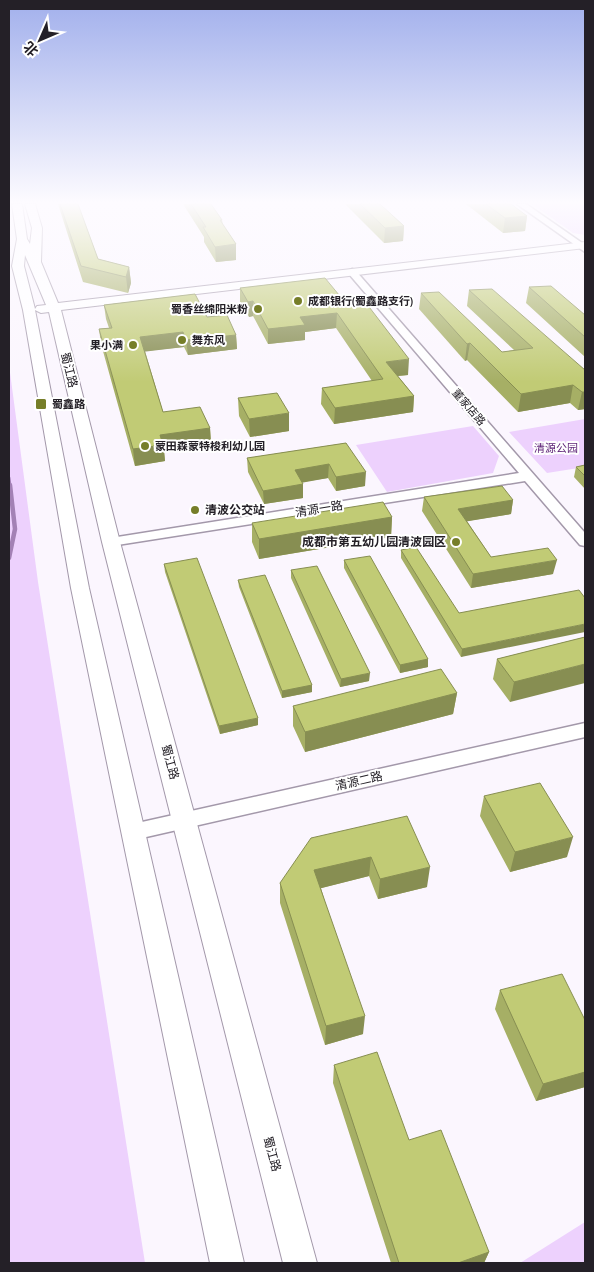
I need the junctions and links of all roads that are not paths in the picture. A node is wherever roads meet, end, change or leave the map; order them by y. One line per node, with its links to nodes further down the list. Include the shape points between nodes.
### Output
1 (429, 263): 3 (street)
2 (26, 264): 4 (street, 蜀江路); 5 (street, 蜀江路)
3 (352, 272): 4 (street); 6 (street, 董家店路)
4 (54, 308): 5 (street); 7 (street, 蜀江路)
5 (29, 310): 11 (street, 蜀江路, via 80,588)
6 (528, 476): 7 (street, 清源一路); 8 (street, 董家店路)
7 (111, 542): 10 (street, 蜀江路)
8 (585, 542)
9 (585, 730): 10 (street, 清源二路)
10 (186, 821): 11 (street, 清源二路); 13 (street, 蜀江路)
11 (133, 832): 12 (street, 蜀江路)
12 (227, 1263)
13 (300, 1263)

